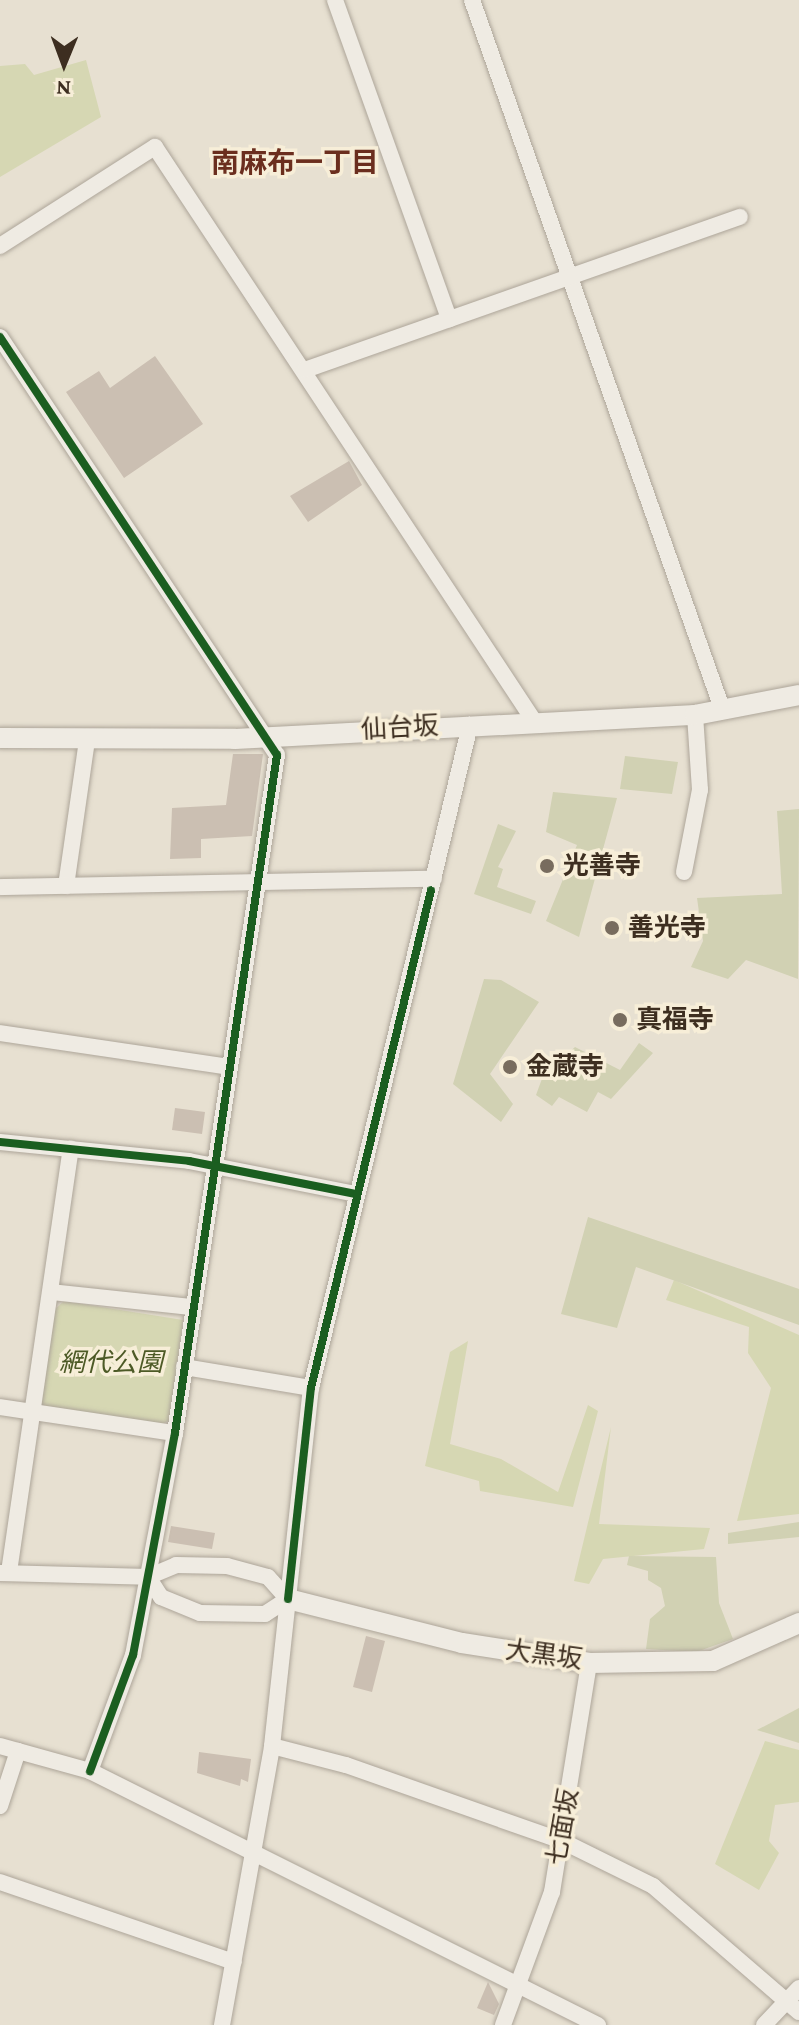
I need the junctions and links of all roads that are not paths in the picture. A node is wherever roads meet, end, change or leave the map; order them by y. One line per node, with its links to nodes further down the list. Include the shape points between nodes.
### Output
1 (335, 0): 6 (street)
2 (472, 0): 5 (street)
3 (740, 217): 5 (street)
4 (0, 246): 8 (street, via 155,147)
5 (571, 277): 6 (street); 10 (street)
6 (449, 319): 8 (street)
7 (0, 337): 14 (street)
8 (305, 370): 12 (street)
9 (799, 695): 10 (street, 仙台坂)
10 (723, 711): 11 (street, 仙台坂)
11 (695, 715): 12 (street, 仙台坂); 17 (street, via 700,790)
12 (534, 721): 13 (street, 仙台坂)
13 (470, 725): 14 (street, 仙台坂); 18 (street)
14 (265, 735): 16 (street, 仙台坂); 19 (street, via 277,755)
15 (0, 738): 16 (street, 仙台坂)
16 (87, 740): 20 (street)
17 (684, 872)
18 (434, 879): 19 (street); 27 (street)
19 (257, 882): 20 (street); 23 (street)
20 (66, 886): 21 (street)
21 (0, 889)
22 (0, 1033): 23 (street)
23 (229, 1067): 26 (street)
24 (0, 1142): 25 (street)
25 (71, 1149): 26 (street); 28 (street)
26 (214, 1165): 27 (street); 29 (street)
27 (356, 1194): 31 (street)
28 (51, 1292): 29 (street); 33 (street)
29 (192, 1307): 30 (street)
30 (184, 1367): 31 (street); 34 (street)
31 (311, 1388): 37 (street)
32 (0, 1407): 33 (street)
33 (33, 1411): 34 (street); 35 (street)
34 (175, 1433): 36 (street)
35 (4, 1572): 36 (street)
36 (148, 1577): 37 (street, via 176,1565 227,1566 268,1577); 37 (street, via 161,1597 200,1613 263,1614); 43 (street, via 133,1655)
37 (288, 1599): 39 (street, 大黒坂, via 462,1643); 41 (street)
38 (799, 1623): 39 (street, 大黒坂, via 713,1661)
39 (589, 1663): 45 (street, 七面坂)
40 (0, 1746): 42 (street)
41 (272, 1746): 45 (street, via 346,1765); 46 (street)
42 (18, 1751): 43 (street); 44 (street)
43 (90, 1771): 46 (street)
44 (0, 1806)
45 (562, 1841): 49 (street, 七面坂, via 552,1892); 50 (street, via 653,1886)
46 (254, 1854): 48 (street); 49 (street)
47 (0, 1882): 48 (street)
48 (234, 1962): 51 (street)
49 (518, 1986): 52 (street, 七面坂); 53 (street)
50 (795, 2000): 54 (street)
51 (222, 2025)
52 (503, 2025)
53 (598, 2025)
54 (764, 2025)

